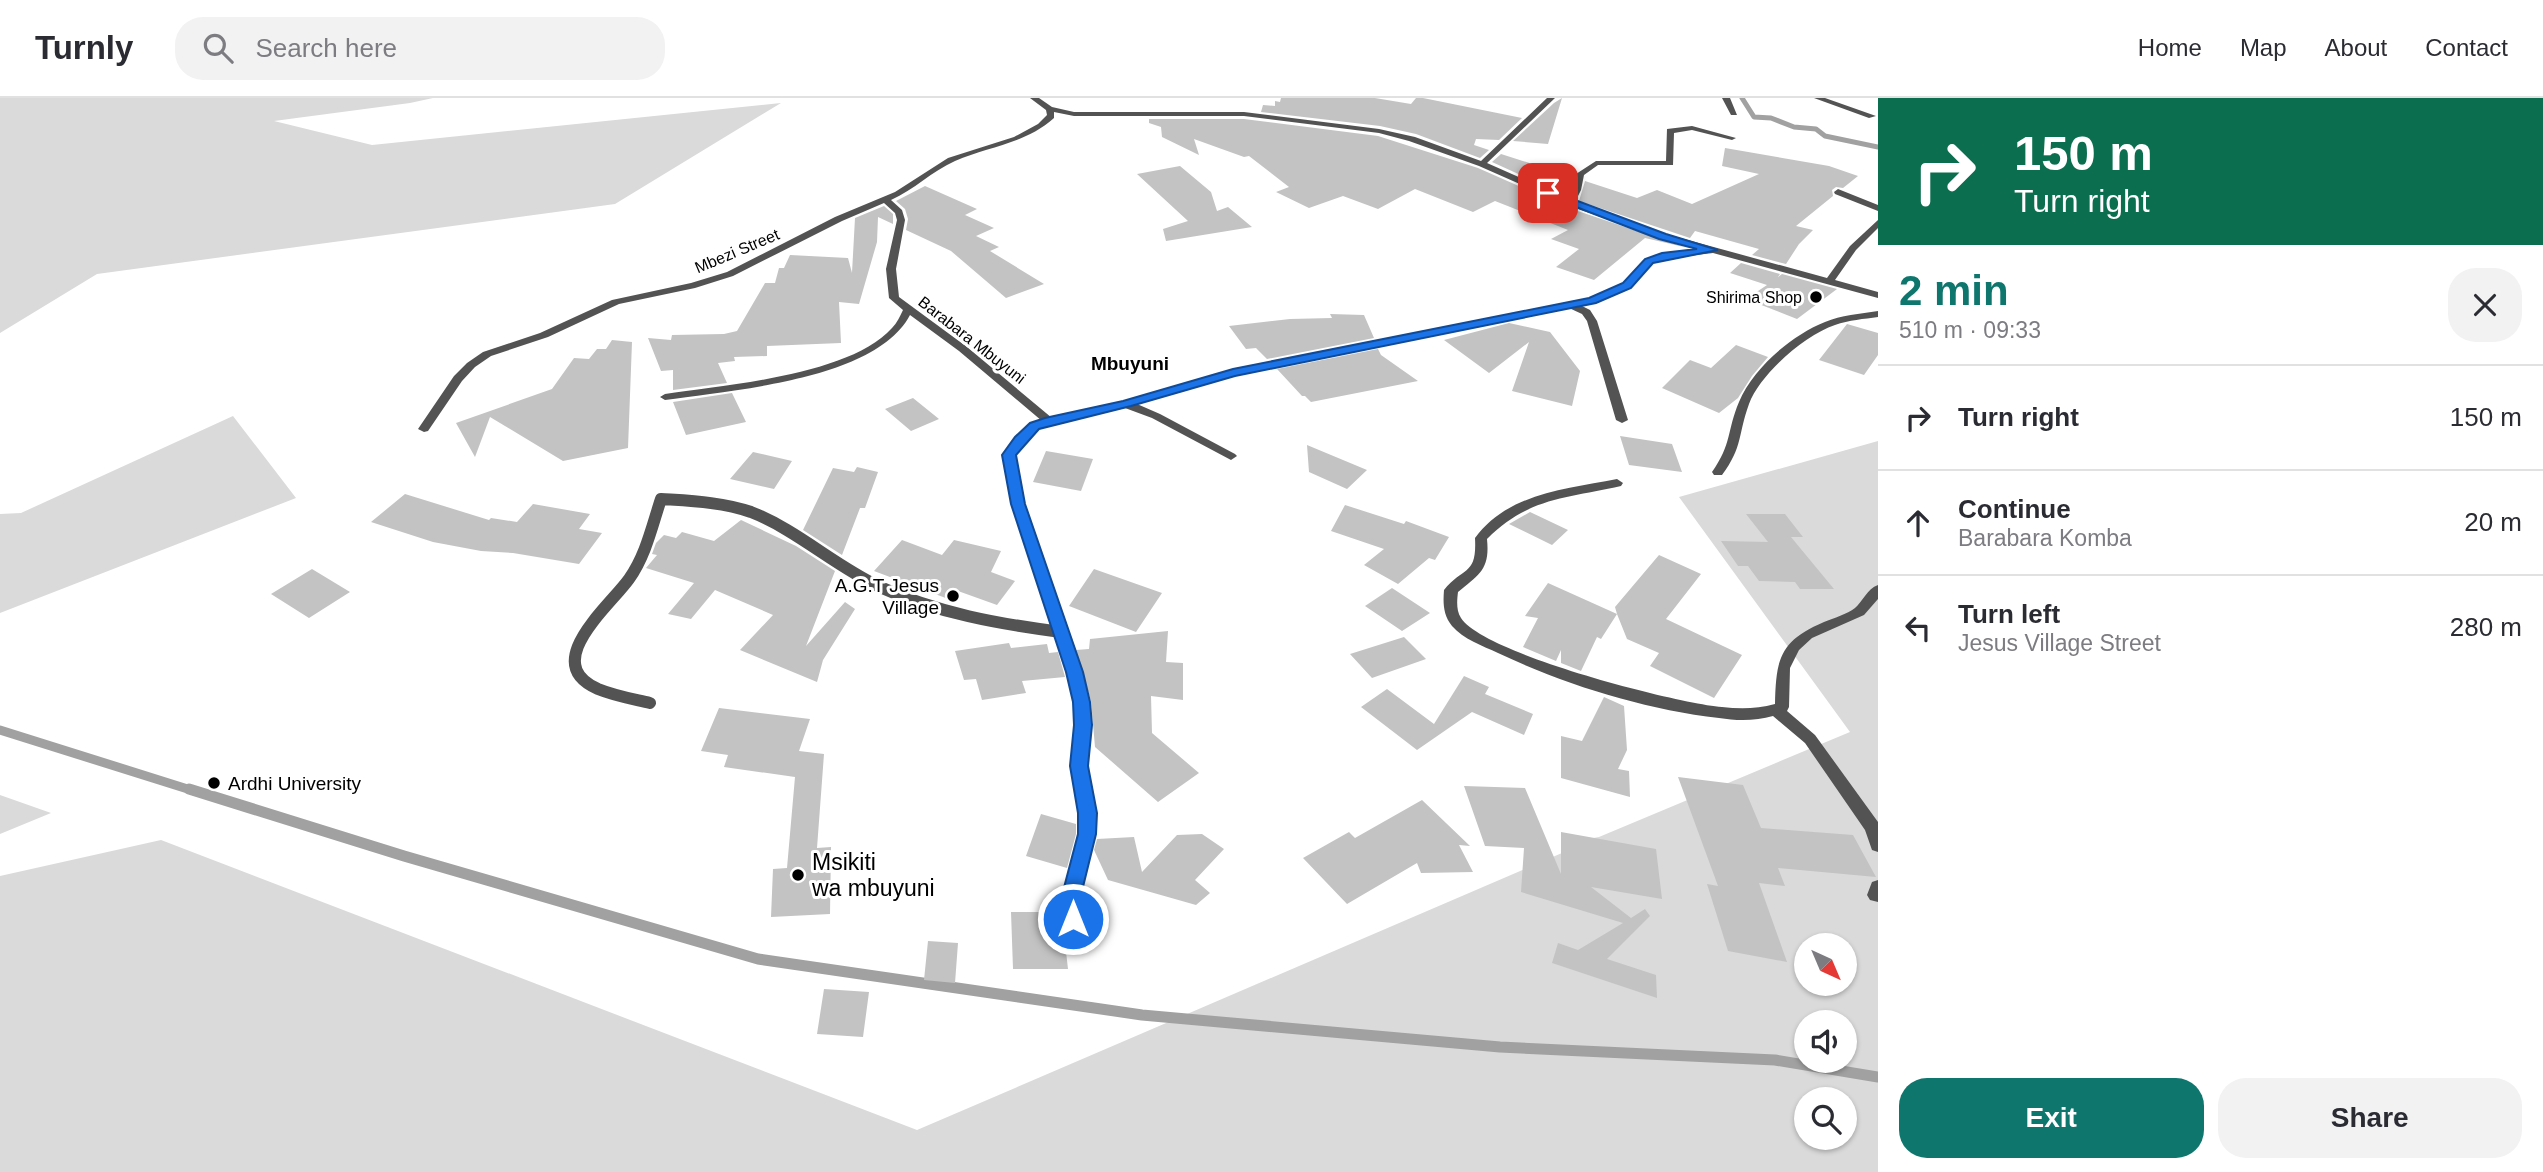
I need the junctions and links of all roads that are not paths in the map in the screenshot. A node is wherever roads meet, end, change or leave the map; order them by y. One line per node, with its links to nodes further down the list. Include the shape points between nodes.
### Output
1 (1034, 98): 5 (street)
2 (1551, 98): 9 (street)
3 (1726, 98): 6 (street)
4 (1818, 98): 7 (street)
5 (1050, 109): 9 (street, via 1096,115 1244,114 1355,126 1412,139); 11 (street, Mbezi Street, via 1051,116 1027,135 953,159)
6 (1734, 113)
7 (1872, 116)
8 (1732, 138): 12 (street, via 1692,128 1671,131 1670,163 1591,164 1580,174)
9 (1482, 164): 12 (street)
10 (1838, 191): 13 (street)
11 (885, 200): 19 (street, Barabara Mbuyuni, via 900,212 901,219 891,269 892,295); 27 (street, Mbezi Street, via 728,275 597,309 484,356 458,378)
12 (1570, 203): 15 (street)
13 (1878, 208)
14 (1878, 223): 16 (street)
15 (1713, 250): 16 (street); 18 (street, via 1662,256 1649,261 1627,285)
16 (1829, 282): 17 (street)
17 (1878, 295)
18 (1570, 304): 24 (street, via 1233,372); 25 (street, via 1592,321)
19 (908, 310): 23 (street, via 893,334 844,360 767,382); 26 (street, Barabara Mbuyuni)
20 (1878, 314): 21 (street)
21 (1865, 316): 22 (street); 29 (street, via 1824,325 1762,374 1750,388 1731,456)
22 (1878, 323)
23 (665, 397)
24 (1126, 404): 26 (street); 28 (street)
25 (1622, 420)
26 (1049, 421): 32 (street, via 1034,426 1009,455 1018,504)
27 (424, 429)
28 (1231, 456)
29 (1718, 472)
30 (1617, 483): 34 (street, via 1538,497 1494,523 1481,538 1477,570 1451,590 1450,611 1457,624 1506,652 1638,697 1694,709 1757,715)
31 (1875, 600): 34 (street, via 1807,635 1794,647 1783,668 1782,707)
32 (1061, 632): 33 (lane, via 1000,625 947,612 878,587 759,516 729,506 661,499 630,578 573,656 577,672 593,687); 36 (street, via 1083,725 1079,766 1087,834 1070,899)
33 (650, 703)
34 (1777, 711): 35 (street, via 1810,740 1872,827)
35 (1878, 845)
36 (1079, 946)

